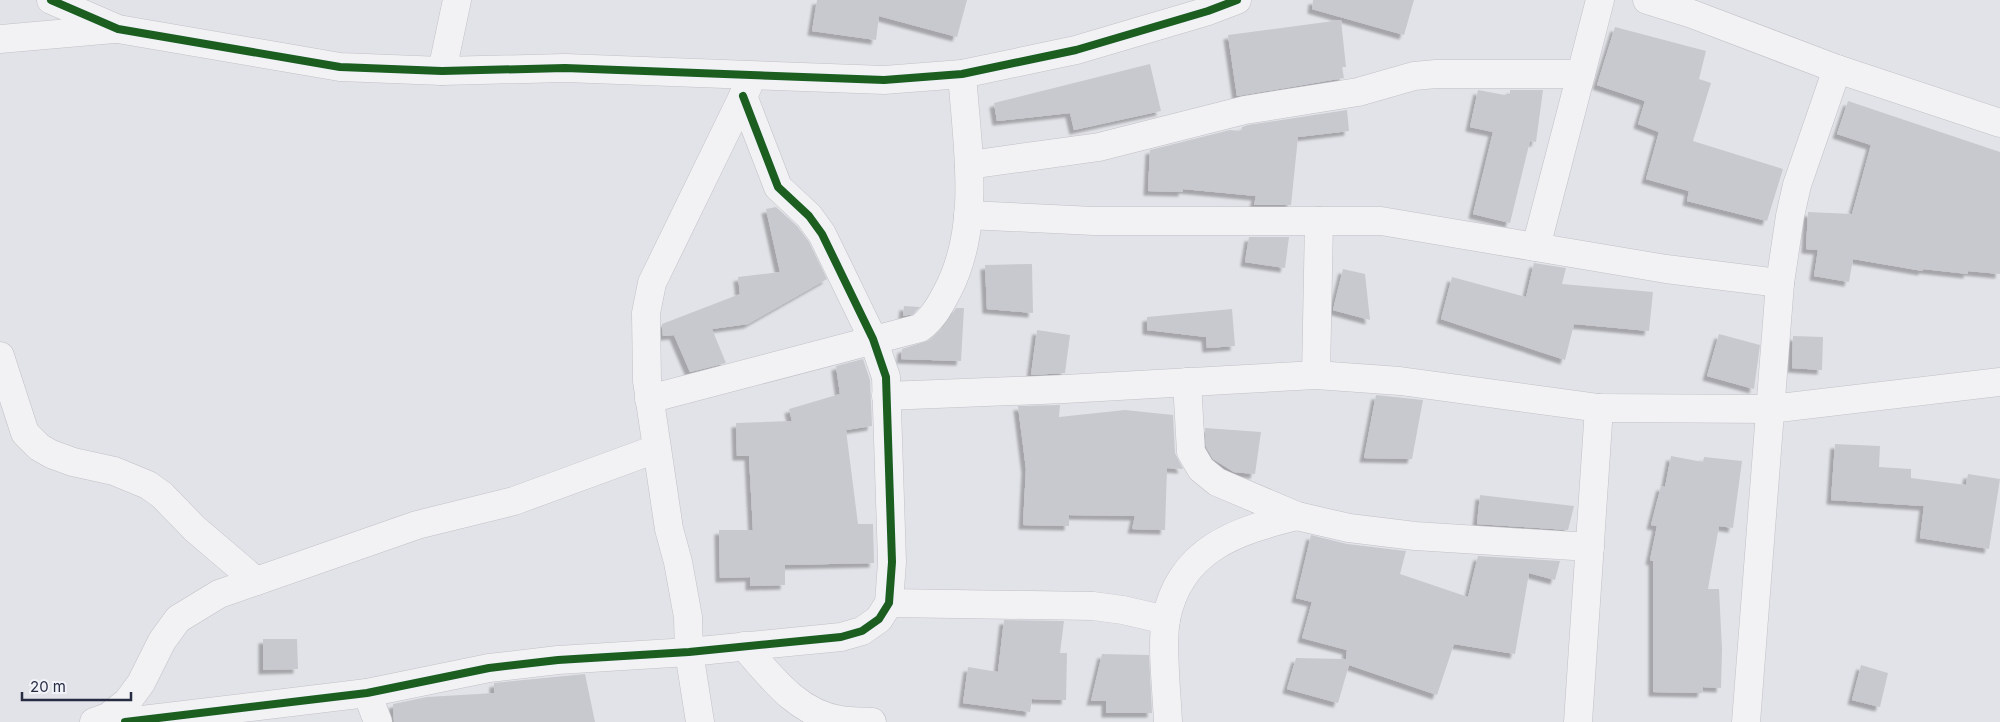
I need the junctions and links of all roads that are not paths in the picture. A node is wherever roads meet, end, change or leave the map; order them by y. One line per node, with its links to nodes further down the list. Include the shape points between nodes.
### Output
1 (51, 0): 6 (street)
2 (457, 0): 9 (street)
3 (1238, 0): 10 (street, via 1076,50)
4 (1600, 0): 11 (street)
5 (1648, 0): 8 (street)
6 (118, 29): 7 (street); 9 (street, via 340,67)
7 (0, 39)
8 (1837, 69): 13 (street); 18 (street, via 1797,185)
9 (442, 71): 12 (street, via 565,68)
10 (962, 74): 12 (street); 14 (street)
11 (1581, 74): 14 (street, via 1414,76 1358,92 1245,110 1099,147); 17 (street)
12 (748, 86): 19 (street, via 778,187 809,216 822,234); 25 (street, via 652,283 646,313)
13 (2000, 123)
14 (968, 165): 15 (street)
15 (968, 215): 16 (street, via 1094,221); 19 (street, via 966,240 958,269 936,313 920,328)
16 (1319, 221): 17 (street, via 1381,221); 21 (street)
17 (1536, 246): 18 (street, via 1666,269)
18 (1780, 283): 27 (street)
19 (873, 340): 24 (street, via 886,377); 25 (street)
20 (0, 356): 31 (street, via 25,433 39,447 73,462 114,471 148,486)
21 (1316, 375): 22 (street); 26 (street, via 1400,381)
22 (1187, 382): 24 (street); 29 (street, via 1191,452 1201,469 1217,482)
23 (2000, 382): 27 (street)
24 (886, 396): 32 (street, via 892,562)
25 (649, 399): 28 (street)
26 (1599, 408): 27 (street); 30 (street)
27 (1771, 409): 45 (street)
28 (656, 449): 31 (street, via 514,501 418,525); 35 (street, via 688,617)
29 (1297, 516): 30 (street, via 1349,528 1415,536); 33 (street, via 1236,533 1200,556 1174,593)
30 (1590, 547): 44 (street)
31 (256, 581): 38 (street, via 220,594 178,619 162,641 142,683 127,702 108,717)
32 (889, 603): 33 (street, via 1093,606); 34 (street, via 879,619 862,631 841,637)
33 (1166, 620): 43 (street)
34 (744, 646): 35 (street); 42 (street, via 794,700 814,712 840,720)
35 (689, 652): 36 (street, via 489,668); 41 (street)
36 (367, 693): 37 (street); 40 (street)
37 (263, 713): 39 (street)
38 (94, 722)
39 (125, 722)
40 (378, 722)
41 (700, 722)
42 (872, 722)
43 (1168, 722)
44 (1578, 722)
45 (1746, 722)

